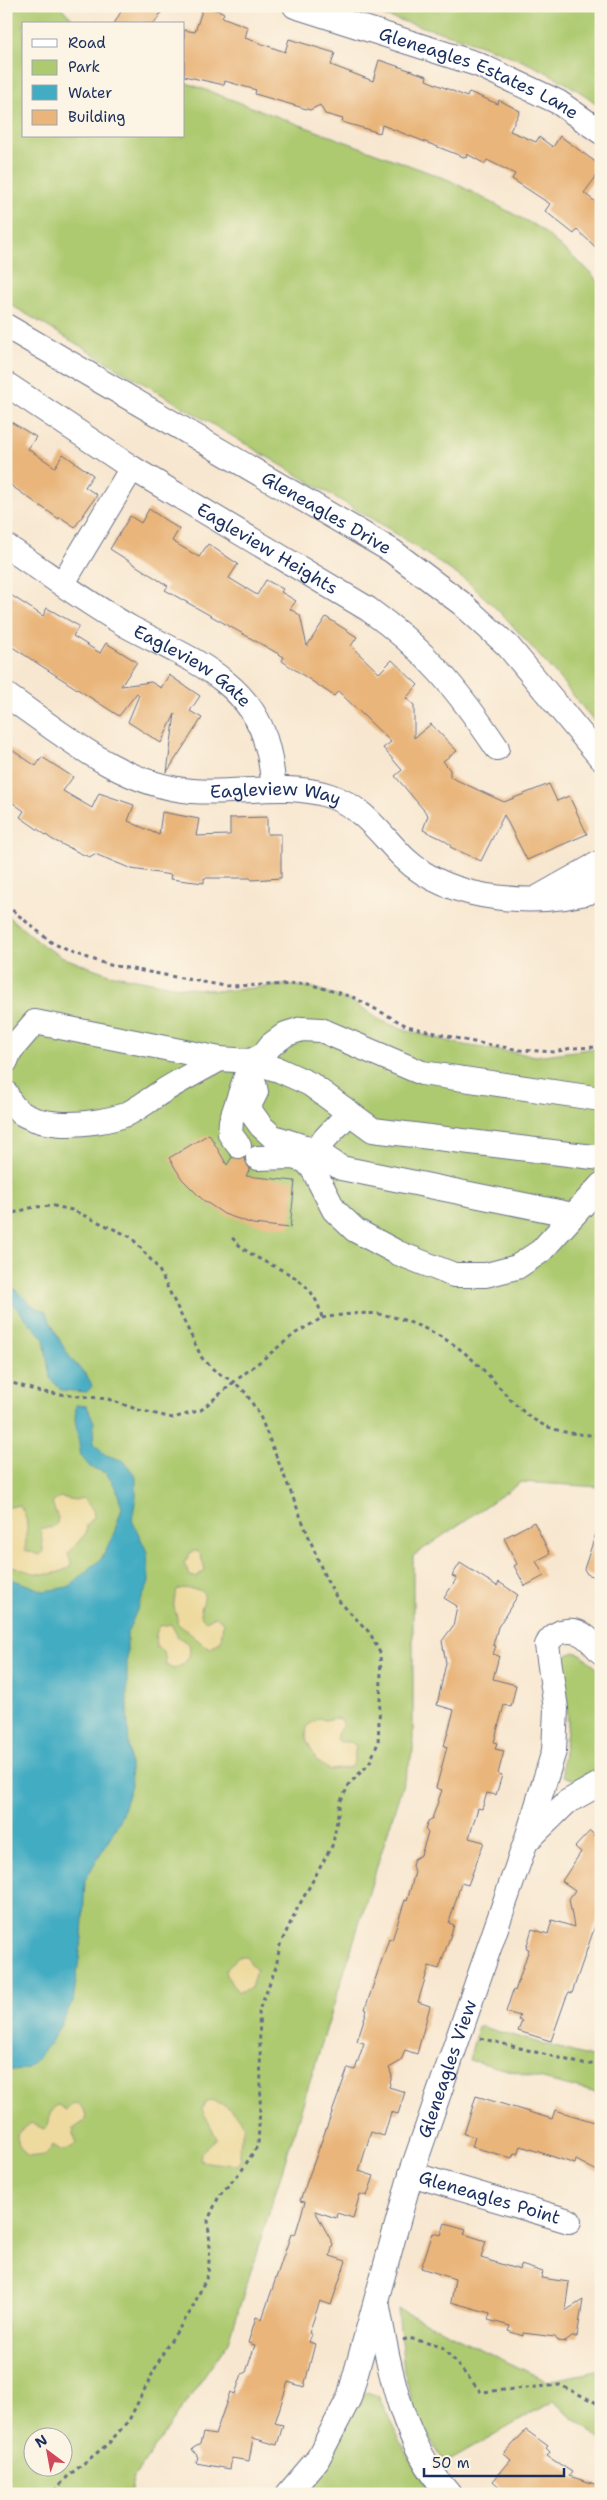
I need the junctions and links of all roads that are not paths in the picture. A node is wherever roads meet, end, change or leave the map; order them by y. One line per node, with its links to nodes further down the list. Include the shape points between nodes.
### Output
1 (295, 6): 2 (street, Gleneagles Estates Lane, via 477,64 558,102)
2 (601, 132)
3 (6, 326): 10 (street, Gleneagles Drive, via 392,551 461,603 508,646)
4 (6, 384): 5 (street, Eagleview Heights)
5 (132, 468): 7 (street); 9 (street, Eagleview Heights, via 392,626 440,670 464,698)
6 (6, 546): 7 (street, Eagleview Gate)
7 (63, 584): 11 (street, Eagleview Gate, via 130,627 206,666 222,680 250,709 260,726 267,745)
8 (6, 696): 11 (street, Eagleview Way, via 136,779 191,791)
9 (498, 748)
10 (601, 758)
11 (274, 787): 14 (street, Eagleview Way, via 314,791 352,806 424,874 449,885 490,898)
12 (601, 862): 14 (street, Eagleview Way)
13 (601, 889): 14 (street, Eagleview Way, via 563,898)
14 (537, 898)
15 (220, 1059): 16 (street, via 35,1022 10,1051); 17 (street); 18 (street, via 129,1113 109,1120 79,1124 44,1123 20,1114)
16 (6, 1061)
17 (251, 1061): 19 (street, via 263,1055 286,1034 321,1030 422,1073); 20 (street, via 310,1084); 21 (street, via 256,1092 248,1108 273,1137); 21 (street, via 231,1121 230,1134 248,1152 292,1158)
18 (6, 1093)
19 (601, 1099)
20 (349, 1113): 21 (street); 22 (street, via 373,1130)
21 (309, 1155): 24 (street, via 341,1168); 24 (street, via 334,1210 355,1230 398,1253 454,1275 486,1275 517,1267 541,1251)
22 (601, 1158)
23 (601, 1185): 24 (street)
24 (573, 1215)
25 (601, 1652): 27 (street, Gleneagles View, via 579,1631 558,1633 550,1638 547,1645 556,1709 554,1752)
26 (601, 1783): 27 (street, Gleneagles View, via 567,1802)
27 (526, 1841): 28 (street, Gleneagles View)
28 (411, 2174): 29 (street, Gleneagles Point); 30 (street, Gleneagles View)
29 (569, 2221)
30 (377, 2301): 31 (street, Gleneagles View, via 349,2398 317,2460); 32 (street, Gleneagles View, via 392,2385 424,2457)
31 (288, 2494)
32 (450, 2494)

